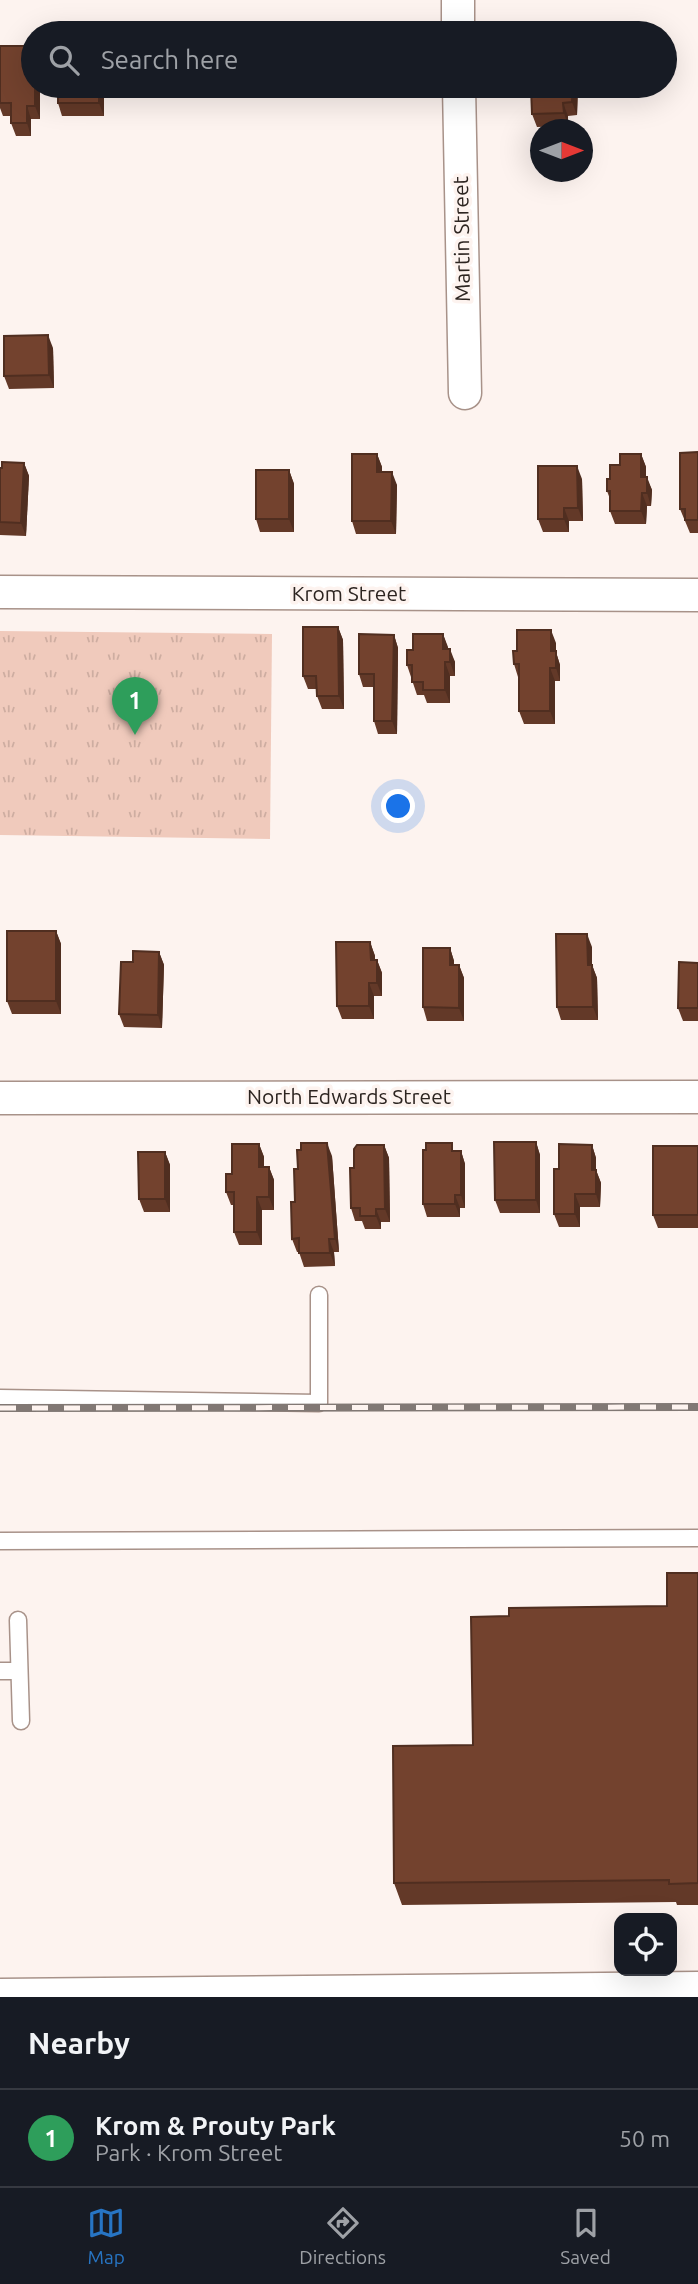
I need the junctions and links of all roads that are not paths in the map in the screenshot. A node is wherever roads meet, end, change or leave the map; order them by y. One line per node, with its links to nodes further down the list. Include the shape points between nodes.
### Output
1 (458, 0): 2 (street)
2 (458, 21)
3 (459, 98): 4 (street, Martin Street)
4 (465, 393)
5 (0, 592): 6 (street, Krom Street)
6 (698, 595)
7 (698, 1097): 8 (street, North Edwards Street)
8 (0, 1098)
9 (319, 1295): 10 (lane, via 319,1403)
10 (0, 1398)
11 (698, 1538): 12 (lane)
12 (0, 1541)
13 (18, 1620): 15 (lane)
14 (0, 1671): 15 (lane)
15 (19, 1671): 16 (lane)
16 (20, 1721)
17 (698, 1988): 18 (street)
18 (381, 1994): 19 (street)
19 (0, 1995)

